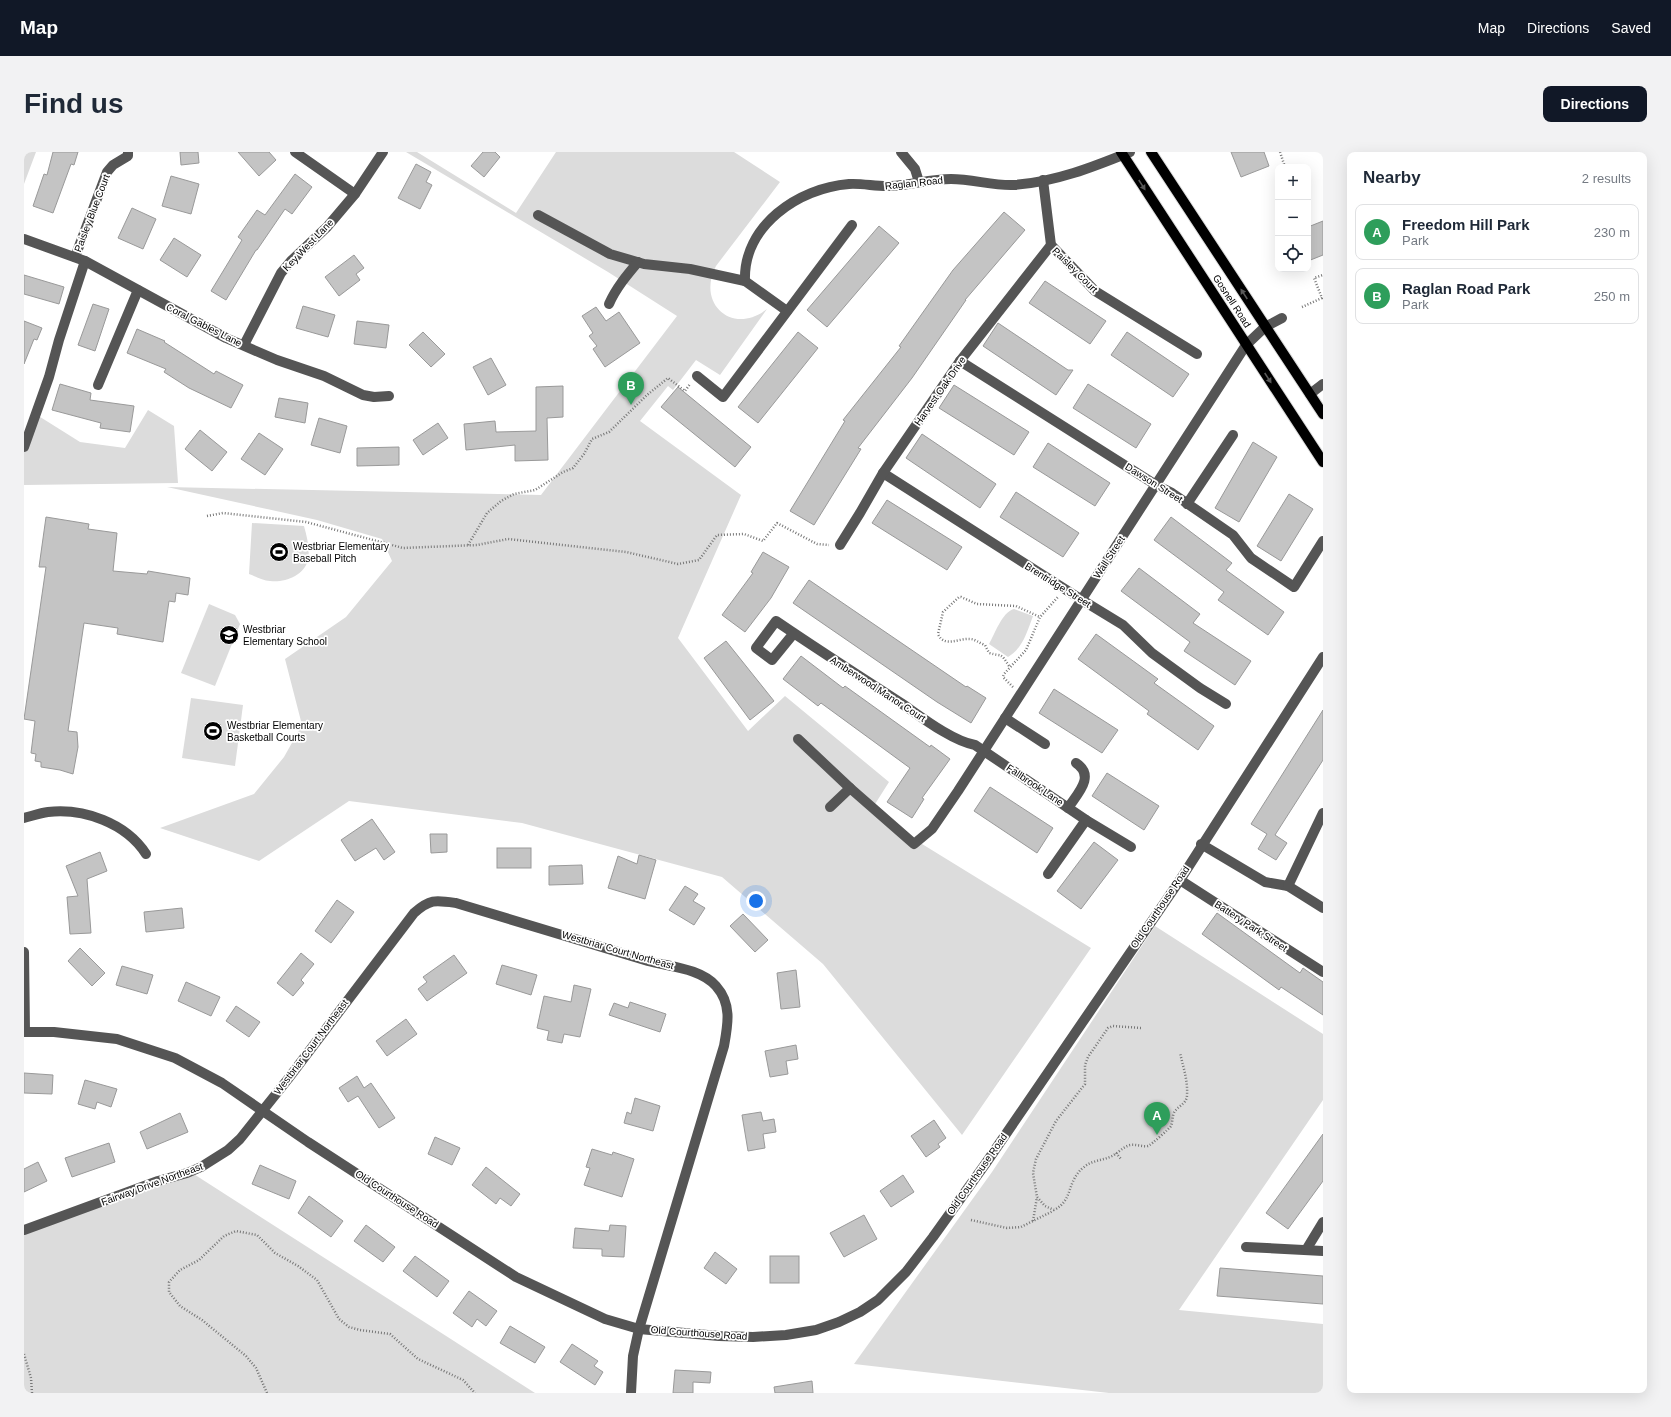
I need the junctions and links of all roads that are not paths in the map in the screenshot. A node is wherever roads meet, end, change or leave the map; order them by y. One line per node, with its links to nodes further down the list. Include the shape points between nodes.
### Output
1 (295, 152): 9 (street)
2 (383, 152): 9 (street, Key West Lane)
3 (901, 152): 8 (street, via 915,169)
4 (1151, 152): 22 (main road, Gosnell Road, one-way to 4)
5 (1124, 153): 7 (street, Raglan Road, via 1081,171); 24 (main road, Gosnell Road, one-way to 24)
6 (128, 154): 14 (street, Paisley Blue Court, via 107,172)
7 (1043, 180): 8 (street, Raglan Road, via 1015,185 951,179); 13 (street, Paisley Court)
8 (919, 182): 17 (street, Raglan Road, via 881,187 850,184 819,190 793,202 775,215 755,238 747,256)
9 (355, 194): 23 (street, Key West Lane, via 282,273)
10 (538, 215): 16 (street, via 610,254)
11 (852, 225): 20 (street)
12 (24, 239): 14 (street, Coral Gables Lane)
13 (1051, 245): 25 (street, Paisley Court, via 1095,291); 26 (street, Harvest Oak Drive)
14 (75, 257): 15 (street, Coral Gables Lane)
15 (85, 261): 18 (street, Coral Gables Lane); 34 (street, via 49,378)
16 (638, 262): 17 (street, via 690,269); 19 (street, via 621,283)
17 (745, 281): 20 (street)
18 (138, 290): 23 (street, Coral Gables Lane, via 226,338); 29 (street)
19 (609, 304)
20 (787, 311): 27 (street, via 723,398)
21 (1282, 318): 22 (street, Wall Street)
22 (1265, 327): 24 (street, Wall Street); 30 (main road, Gosnell Road)
23 (244, 345): 31 (street, Coral Gables Lane, via 277,360 324,376 363,395)
24 (1246, 345): 35 (main road, Gosnell Road, one-way to 35); 37 (street, Wall Street)
25 (1197, 354)
26 (960, 361): 36 (street, Harvest Oak Drive); 37 (street, Dawson Street)
27 (697, 376)
28 (1323, 384): 30 (street)
29 (98, 385)
30 (1310, 394): 32 (main road, Gosnell Road)
31 (389, 396)
32 (1323, 414)
33 (1233, 436): 38 (street)
34 (24, 447)
35 (1323, 462)
36 (883, 473): 40 (street, Harvest Oak Drive); 41 (street, Brentridge Street)
37 (1156, 485): 38 (street, Dawson Street); 41 (street, Wall Street)
38 (1187, 504): 39 (street, Dawson Street, via 1233,535 1251,558 1294,587)
39 (1323, 542)
40 (840, 545)
41 (1082, 600): 44 (street, Brentridge Street, via 1123,625 1152,653); 45 (street, Wall Street)
42 (794, 633): 42 (street, Amberwood Manor Court, via 776,621 756,648 772,660); 48 (street, Amberwood Manor Court, via 921,717 964,743 975,745)
43 (1323, 657): 56 (street, Old Courthouse Road)
44 (1226, 704)
45 (1005, 718): 47 (street); 48 (street, Wall Street)
46 (798, 739): 50 (street)
47 (1045, 744)
48 (984, 751): 50 (street, Wall Street, via 932,829 914,844); 52 (street, Fallbrook Lane)
49 (1076, 763): 52 (street, via 1086,774 1085,781)
50 (850, 788): 51 (street)
51 (830, 807)
52 (1068, 808): 55 (street, Fallbrook Lane)
53 (1323, 813): 61 (street)
54 (24, 818): 58 (street, via 48,812 83,814 118,826 131,835)
55 (1086, 820): 57 (street, Fallbrook Lane); 59 (street)
56 (1201, 844): 60 (street, Old Courthouse Road); 61 (street, via 1265,882)
57 (1131, 847)
58 (146, 854)
59 (1048, 874)
60 (1180, 880): 64 (street, Battery Park Street); 72 (street, Old Courthouse Road, via 933,1237 906,1272 878,1300 839,1322 792,1335 719,1336)
61 (1288, 886): 62 (street)
62 (1323, 908)
63 (24, 952): 65 (street)
64 (1323, 972)
65 (24, 1032): 66 (street, Old Courthouse Road, via 84,1034 118,1039 156,1050 198,1069)
66 (262, 1111): 68 (street, Fairway Drive Northeast, via 240,1139 201,1167); 72 (street, Old Courthouse Road, via 516,1277 605,1319); 72 (street, Westbriar Court Northeast, via 406,922 430,901 456,903 705,977 723,995 729,1021 724,1046)
67 (1323, 1222): 70 (street)
68 (24, 1230)
69 (1246, 1247): 70 (street)
70 (1306, 1250): 71 (street)
71 (1323, 1251)
72 (639, 1329): 73 (street, Westbriar Court Northeast, via 633,1356)
73 (630, 1393)

